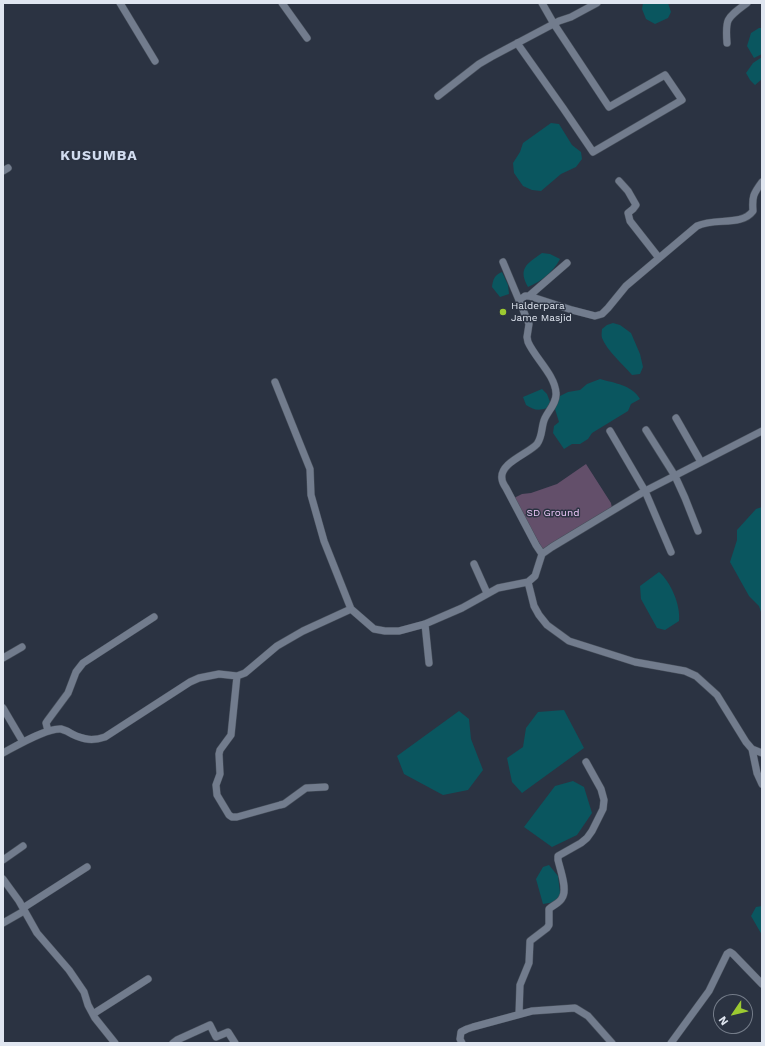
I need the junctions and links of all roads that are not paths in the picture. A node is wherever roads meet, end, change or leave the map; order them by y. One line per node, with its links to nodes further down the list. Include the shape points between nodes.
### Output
1 (120, 3): 10 (street)
2 (282, 3): 7 (street)
3 (542, 3): 6 (street)
4 (597, 3): 6 (street)
5 (747, 3): 9 (street, via 728,18)
6 (554, 24): 8 (street); 8 (street, via 609,107 665,75 682,100 593,152)
7 (307, 38)
8 (517, 43): 11 (street, via 479,64)
9 (727, 43)
10 (154, 61)
11 (438, 96)
12 (619, 181): 14 (street, via 636,204 628,213 630,221)
13 (762, 182): 14 (street, via 754,192 753,211 748,217 740,220 711,221 696,226)
14 (659, 258): 17 (street, via 626,286 602,314 595,316)
15 (503, 262): 18 (street)
16 (567, 263): 17 (street)
17 (530, 296): 18 (street)
18 (520, 300): 29 (street, via 529,324 528,342 549,375 556,398 545,418 538,443 507,466 502,472 502,479)
19 (275, 382): 33 (street, via 310,469 311,495 324,541)
20 (676, 418): 24 (street)
21 (646, 430): 25 (street)
22 (762, 430): 24 (street)
23 (610, 431): 26 (street)
24 (701, 462): 25 (street)
25 (675, 476): 26 (street); 27 (street)
26 (646, 491): 28 (street); 29 (street)
27 (698, 531)
28 (671, 552)
29 (542, 554): 31 (street, via 535,576)
30 (474, 564): 32 (street)
31 (528, 582): 32 (street, via 498,588); 43 (street, via 539,615 547,625 569,641 635,662 685,671 696,676 717,695)
32 (488, 593): 35 (street)
33 (351, 609): 35 (street, via 374,629 399,631); 39 (street, via 285,641 245,673)
34 (154, 617): 41 (street, via 83,663 76,672 68,693 46,723)
35 (425, 624): 38 (street)
36 (22, 646): 37 (street)
37 (3, 658)
38 (429, 663)
39 (237, 676): 41 (street, via 218,674 194,679 105,737 96,740 88,740 63,730); 48 (street, via 231,734 220,750 220,774 216,785 217,795 229,814 237,817 284,804 306,788)
40 (3, 708): 42 (street)
41 (48, 732): 42 (street)
42 (23, 742): 44 (street)
43 (752, 749): 45 (street); 47 (street)
44 (3, 753)
45 (762, 753)
46 (586, 762): 58 (street, via 601,789 603,808 587,838 558,856 564,894 560,901 549,908 547,928 530,941 529,963 520,985)
47 (762, 784)
48 (324, 787)
49 (23, 846): 50 (street)
50 (3, 860)
51 (88, 867): 53 (street)
52 (3, 879): 53 (street)
53 (23, 909): 54 (street); 57 (street, via 37,933 84,992)
54 (3, 923)
55 (148, 979): 57 (street)
56 (762, 984): 64 (street, via 730,952 709,992)
57 (93, 1014): 59 (street)
58 (519, 1014): 62 (street, via 467,1028 460,1035); 63 (street, via 575,1008 588,1016)
59 (116, 1043)
60 (173, 1043): 61 (street, via 210,1025 216,1037 228,1032)
61 (235, 1043)
62 (462, 1043)
63 (612, 1043)
64 (671, 1043)

